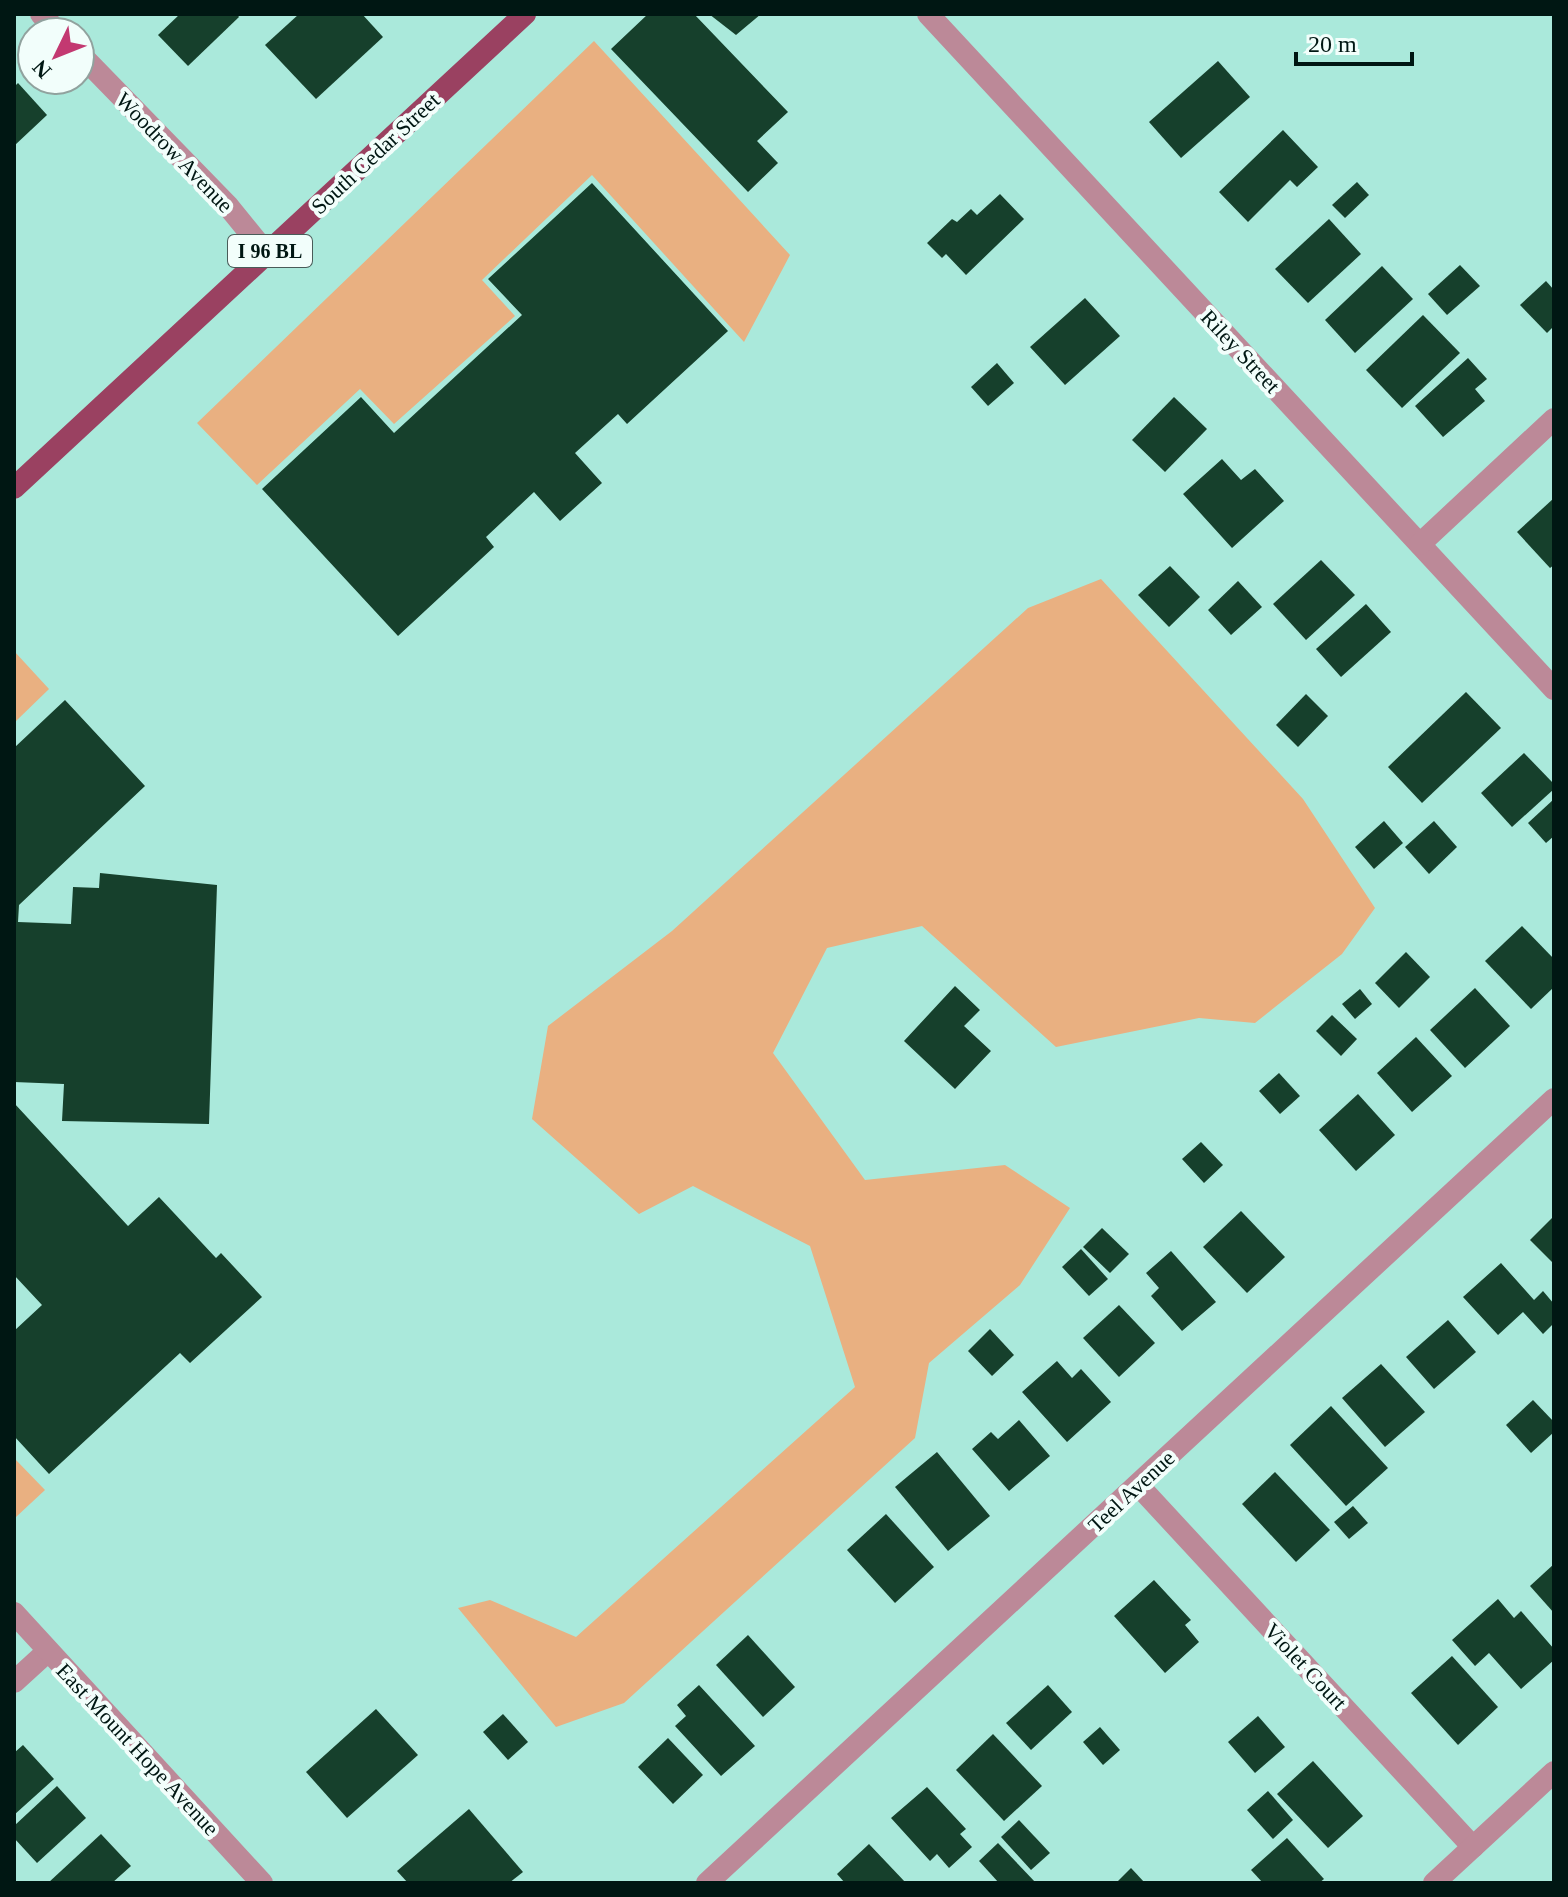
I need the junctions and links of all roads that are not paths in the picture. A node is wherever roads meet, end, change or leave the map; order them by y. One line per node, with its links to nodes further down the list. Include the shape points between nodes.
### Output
1 (525, 14): 4 (main road, South Cedar Street / I 96 BL)
2 (928, 14): 7 (street, Riley Street)
3 (96, 70): 4 (street, Woodrow Avenue, via 228,206)
4 (267, 254): 6 (main road, South Cedar Street / I 96 BL)
5 (1554, 419): 7 (street)
6 (14, 488)
7 (1420, 544): 8 (street, Riley Street)
8 (1554, 689)
9 (1554, 1099): 10 (street, Teel Avenue)
10 (1138, 1485): 15 (street, Violet Court); 17 (street, Teel Avenue)
11 (14, 1613): 12 (street, East Mount Hope Avenue)
12 (48, 1651): 13 (street); 16 (street, East Mount Hope Avenue)
13 (14, 1682)
14 (1554, 1772): 15 (street)
15 (1473, 1847): 18 (street)
16 (262, 1883)
17 (707, 1883)
18 (1434, 1883)

